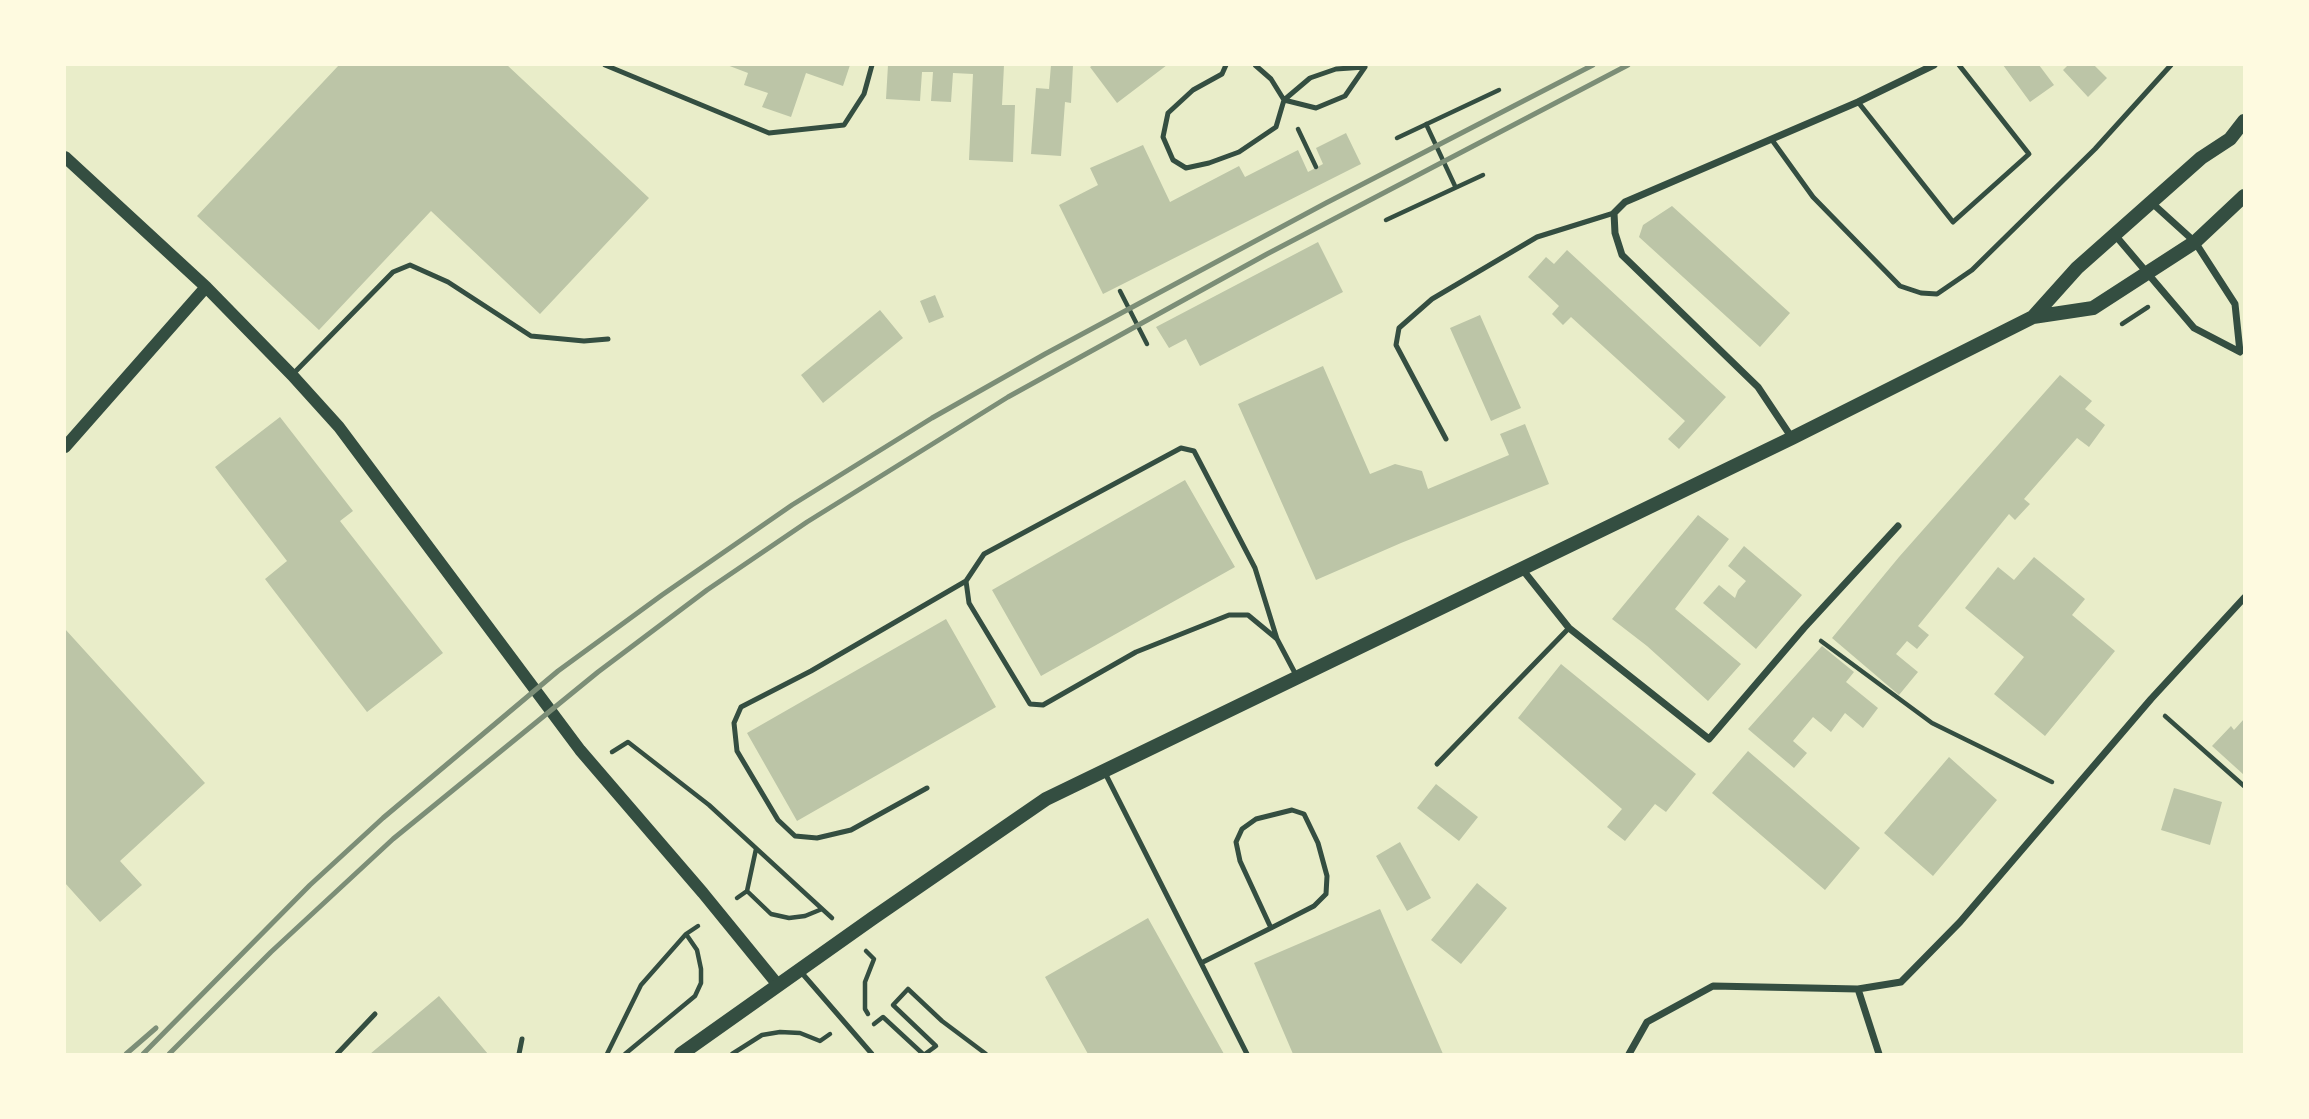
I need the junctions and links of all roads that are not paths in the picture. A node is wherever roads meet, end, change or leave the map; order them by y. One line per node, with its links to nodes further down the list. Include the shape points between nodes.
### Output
1 (605, 65): 2 (lane, via 769,133 844,125 864,94)
2 (872, 65)
3 (1226, 65): 8 (lane, via 1222,74 1193,90 1168,113 1163,137 1173,160 1186,168 1239,152 1276,127)
4 (1255, 65): 8 (lane)
5 (1934, 65): 9 (street)
6 (1959, 65): 9 (lane, via 2029,154 1953,222)
7 (2171, 65): 11 (lane, via 2095,149 1972,270 1937,294 1900,286 1813,197)
8 (1284, 100): 8 (lane, via 1310,78 1336,69 1365,67 1345,96 1316,108)
9 (1858, 102): 11 (street)
10 (2244, 121): 14 (main road, via 2230,138)
11 (1772, 140): 15 (street, via 1625,202)
12 (65, 157): 19 (street)
13 (2244, 196): 17 (main road)
14 (2152, 202): 16 (main road); 17 (street)
15 (1614, 213): 25 (street, via 1622,255 1758,387); 26 (lane, via 1537,237 1432,299 1399,328 1396,345)
16 (2115, 235): 18 (street); 20 (main road, via 2077,268)
17 (2195, 243): 18 (main road); 22 (street, via 2235,304)
18 (2148, 274): 20 (main road, via 2093,308); 22 (street, via 2194,328)
19 (206, 287): 24 (street); 27 (street)
20 (2033, 317): 25 (main road)
21 (608, 339): 24 (lane, via 531,336 448,282 410,265 393,272)
22 (2240, 352): 23 (street)
23 (2244, 360)
24 (292, 375): 41 (street, via 339,427 580,750)
25 (1792, 438): 29 (main road)
26 (1446, 439)
27 (65, 447)
28 (1898, 526): 32 (street, via 1709,739)
29 (1522, 569): 32 (street); 34 (main road)
30 (966, 580): 33 (lane, via 969,603 1030,704 1043,705 1136,652 1229,615 1248,615); 33 (lane, via 985,554 1181,448 1194,451 1255,568); 37 (lane, via 741,707 734,723 737,751 778,820 795,835 817,838 851,830)
31 (2244, 598): 42 (street, via 2148,702 1960,922 1901,982)
32 (1569, 628): 35 (lane)
33 (1278, 639): 34 (lane)
34 (1298, 678): 36 (main road)
35 (1437, 764)
36 (1104, 770): 39 (lane); 40 (main road, via 1046,799)
37 (926, 788)
38 (1271, 929): 38 (lane, via 1314,906 1326,894 1327,876 1318,843 1304,814 1292,810 1256,819 1242,829 1236,842 1240,862); 39 (lane)
39 (1201, 963): 49 (lane)
40 (799, 970): 41 (main road); 48 (lane)
41 (778, 985): 47 (main road)
42 (1858, 989): 50 (street, via 1713,986 1647,1022); 51 (street)
43 (375, 1014): 45 (lane)
44 (522, 1039): 46 (lane)
45 (337, 1054)
46 (519, 1054)
47 (681, 1054)
48 (872, 1054)
49 (1247, 1054)
50 (1629, 1054)
51 (1879, 1054)

